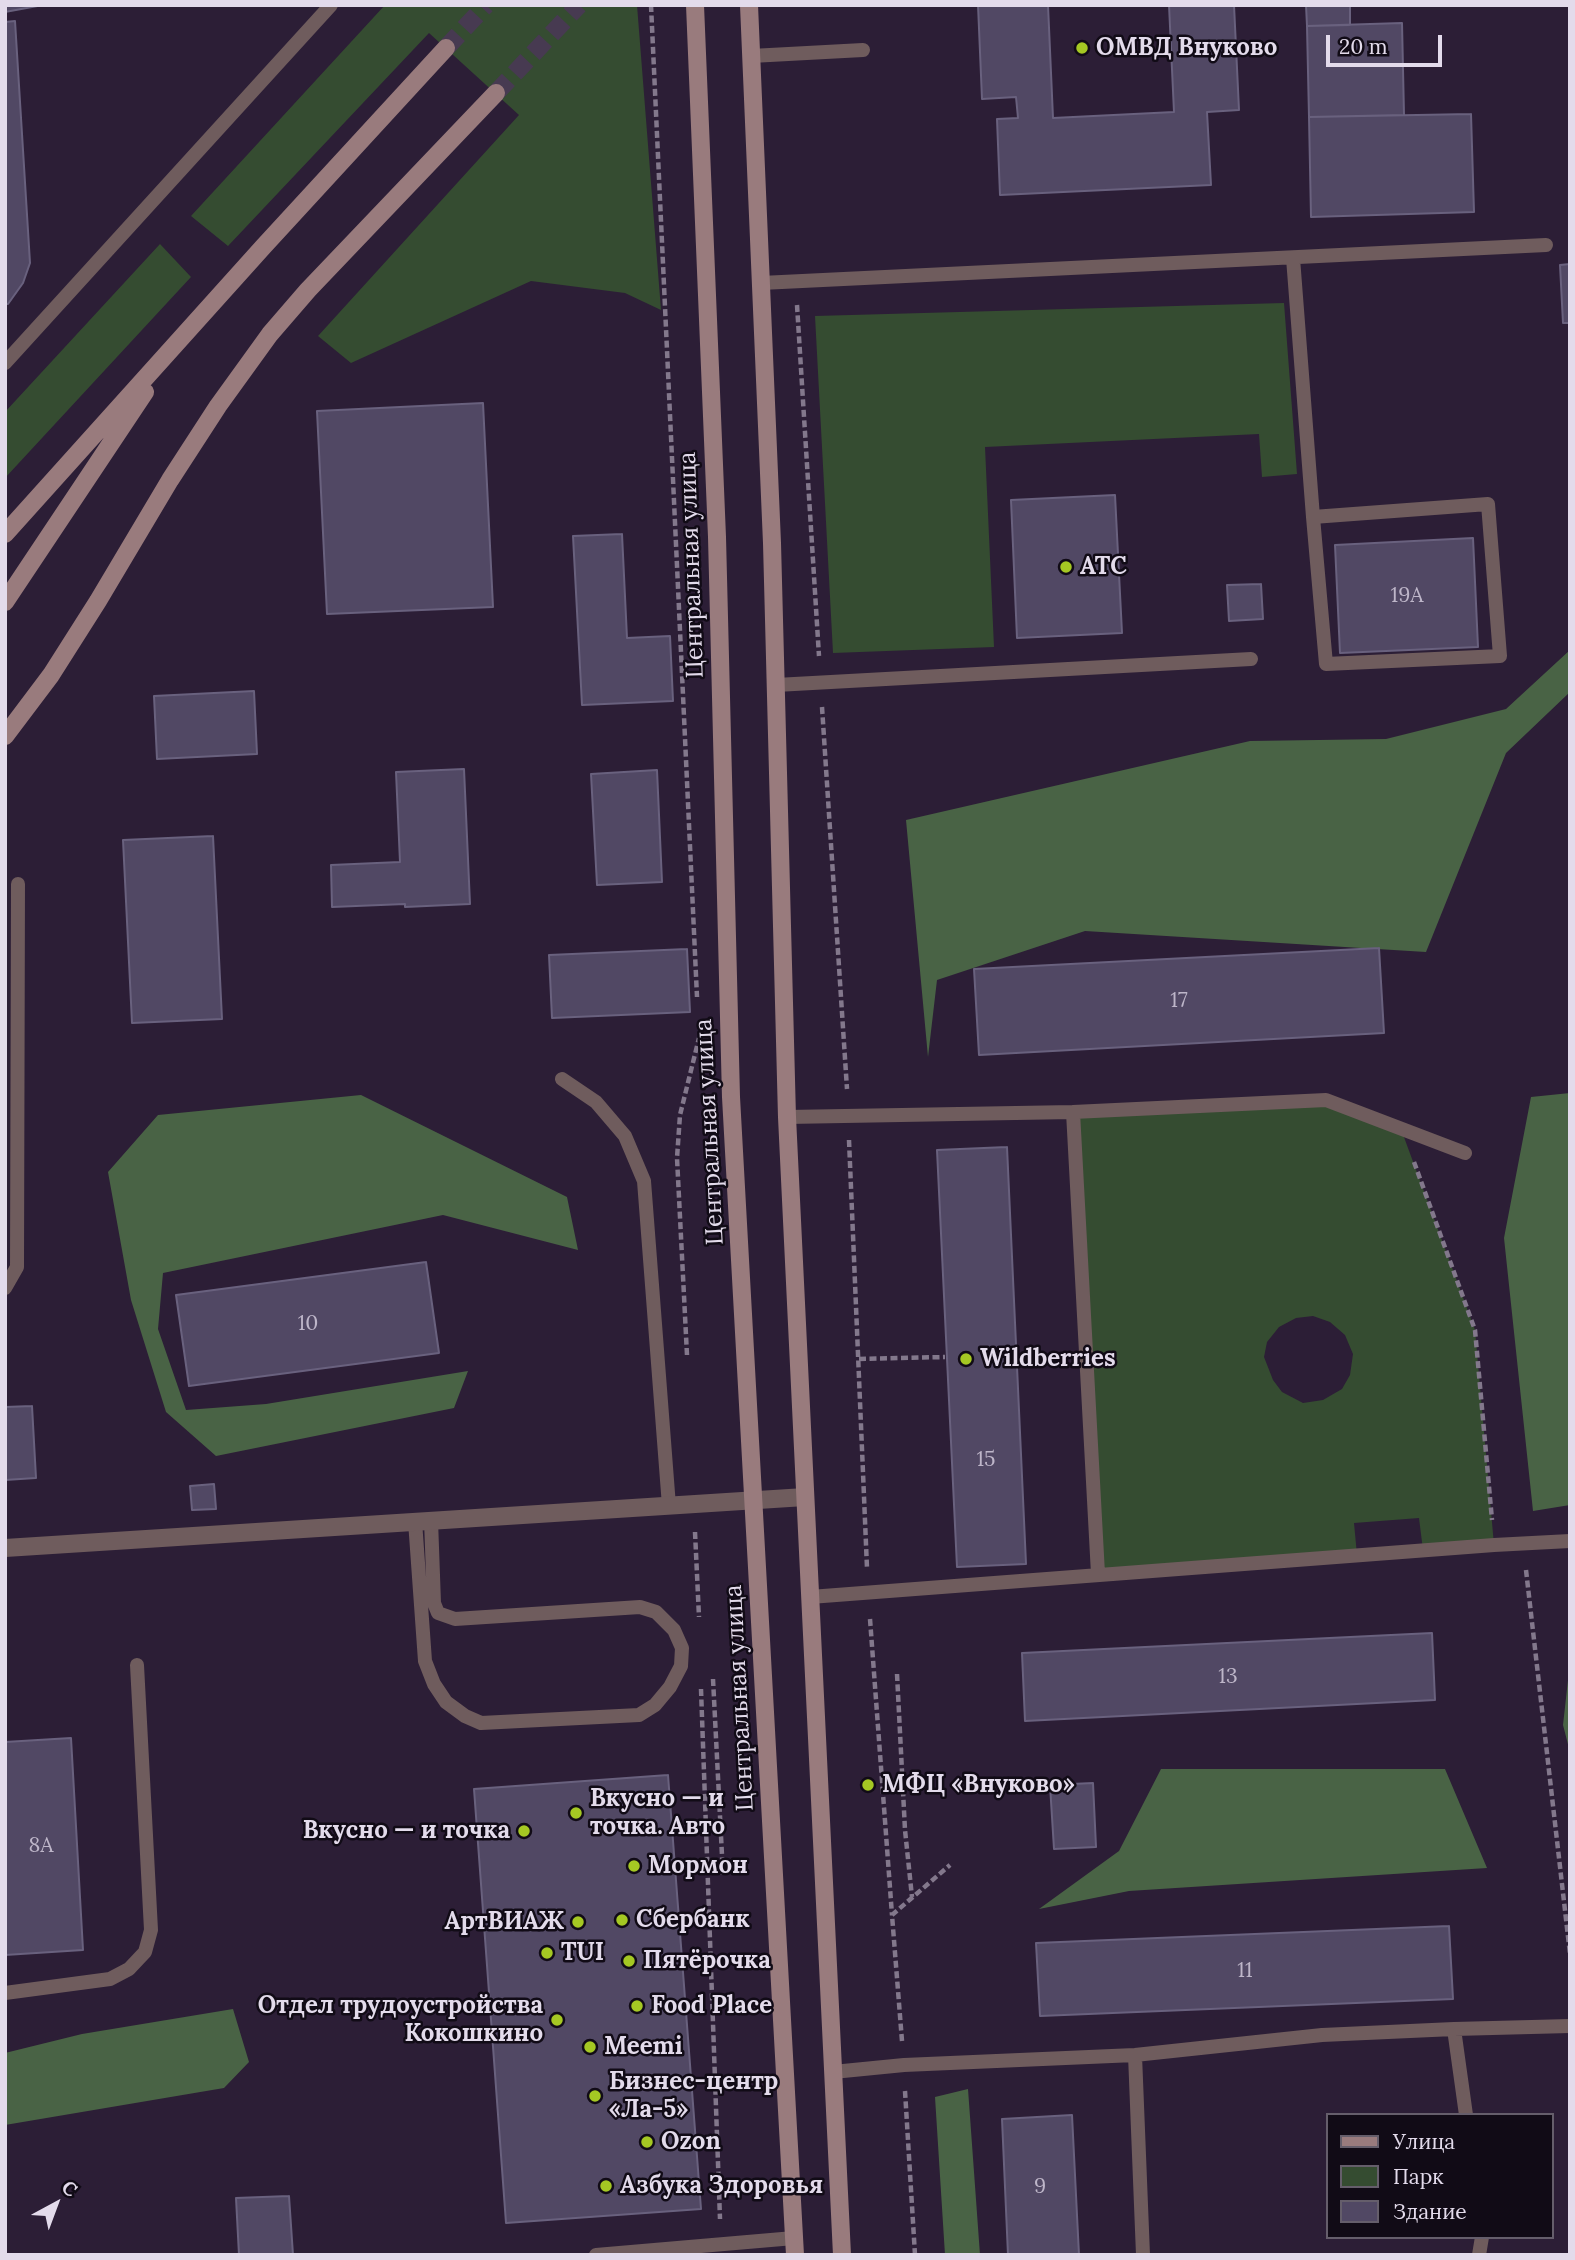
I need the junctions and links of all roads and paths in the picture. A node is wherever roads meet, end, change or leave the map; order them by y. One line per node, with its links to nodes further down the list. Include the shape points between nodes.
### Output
1 (331, 5): 14 (lane)
2 (651, 5): 23 (path)
3 (695, 5): 35 (main road, Центральная улица, via 717,537 731,1097)
4 (749, 5): 7 (main road)
5 (446, 48): 13 (main road)
6 (863, 50): 7 (lane)
7 (751, 56): 11 (main road)
8 (496, 93): 21 (main road, via 270,334 170,480 51,675)
9 (1546, 246): 10 (lane)
10 (1293, 258): 12 (lane); 15 (lane)
11 (761, 284): 12 (lane); 20 (main road)
12 (796, 284): 19 (path)
13 (180, 340): 16 (main road); 17 (main road)
14 (5, 363)
15 (1313, 517): 15 (lane, via 1326,664 1500,656 1488,504)
16 (5, 534)
17 (5, 602)
18 (1251, 660): 19 (lane)
19 (821, 684): 20 (lane)
20 (776, 685): 27 (main road)
21 (5, 736)
22 (18, 884): 30 (lane, via 17,1267)
23 (697, 997)
24 (698, 1025): 33 (path, via 699,1039 680,1115 677,1158)
25 (562, 1079): 37 (lane, via 596,1102 625,1136 644,1181)
26 (1073, 1112): 27 (lane); 28 (lane, via 1326,1100); 43 (lane)
27 (788, 1117): 34 (main road)
28 (1401, 1129): 29 (lane); 40 (path, via 1475,1330)
29 (1465, 1153)
30 (5, 1289)
31 (945, 1357): 32 (path)
32 (859, 1359)
33 (688, 1367)
34 (805, 1497): 35 (street); 45 (main road)
35 (753, 1500): 36 (street); 62 (main road, Центральная улица)
36 (694, 1504): 37 (street); 46 (path)
37 (669, 1506): 38 (street)
38 (423, 1521): 38 (lane, via 438,1613 455,1619 640,1607 656,1612 674,1630 682,1648 681,1666 670,1687 655,1705 639,1714 481,1723 465,1716 446,1702 425,1661); 42 (street)
39 (1570, 1541): 41 (lane)
40 (1494, 1545): 41 (lane); 43 (lane)
41 (1523, 1545): 54 (path)
42 (5, 1548)
43 (1098, 1574): 44 (lane)
44 (868, 1592): 45 (lane); 53 (path)
45 (810, 1597): 59 (main road)
46 (699, 1630)
47 (137, 1665): 55 (lane, via 151,1930 145,1952 129,1969 110,1979)
48 (897, 1674): 52 (path)
49 (713, 1679): 51 (path)
50 (701, 1686): 61 (path)
51 (723, 1875)
52 (912, 1898)
53 (892, 1915)
54 (1570, 1954)
55 (5, 1993)
56 (1570, 2026): 57 (lane)
57 (1454, 2029): 58 (lane, via 1322,2035); 60 (lane)
58 (1135, 2055): 59 (lane); 65 (lane)
59 (833, 2072): 64 (main road)
60 (1466, 2113)
61 (721, 2244): 62 (lane); 63 (lane)
62 (794, 2247)
63 (596, 2255)
64 (842, 2255)
65 (1143, 2255)

